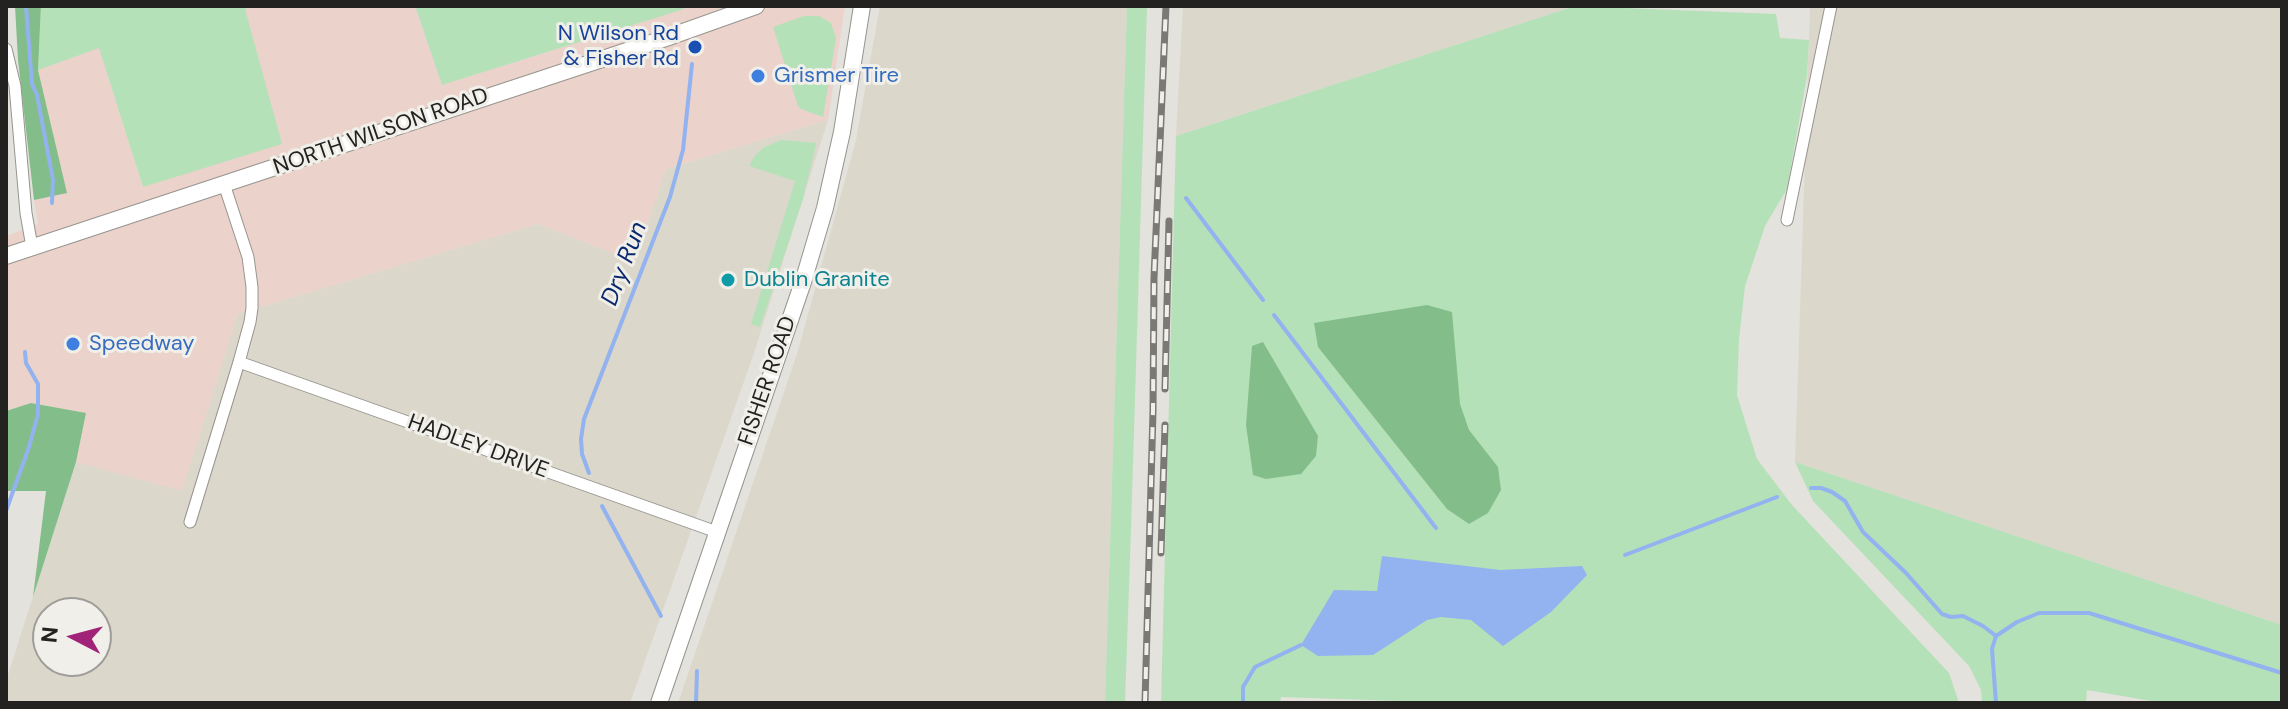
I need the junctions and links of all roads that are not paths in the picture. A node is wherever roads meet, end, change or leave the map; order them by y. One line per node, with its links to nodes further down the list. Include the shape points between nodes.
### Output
1 (756, 6): 5 (main road, NORTH WILSON ROAD)
2 (862, 6): 11 (main road, FISHER ROAD, via 825,208)
3 (1831, 6): 6 (street)
4 (6, 49): 7 (street, via 15,86)
5 (224, 184): 7 (main road, NORTH WILSON ROAD); 9 (street, via 248,257 252,287 250,322)
6 (1787, 220)
7 (32, 247): 8 (main road, NORTH WILSON ROAD)
8 (6, 256)
9 (239, 362): 10 (street); 11 (street, HADLEY DRIVE)
10 (190, 522)
11 (717, 532): 12 (main road, FISHER ROAD)
12 (659, 703)

